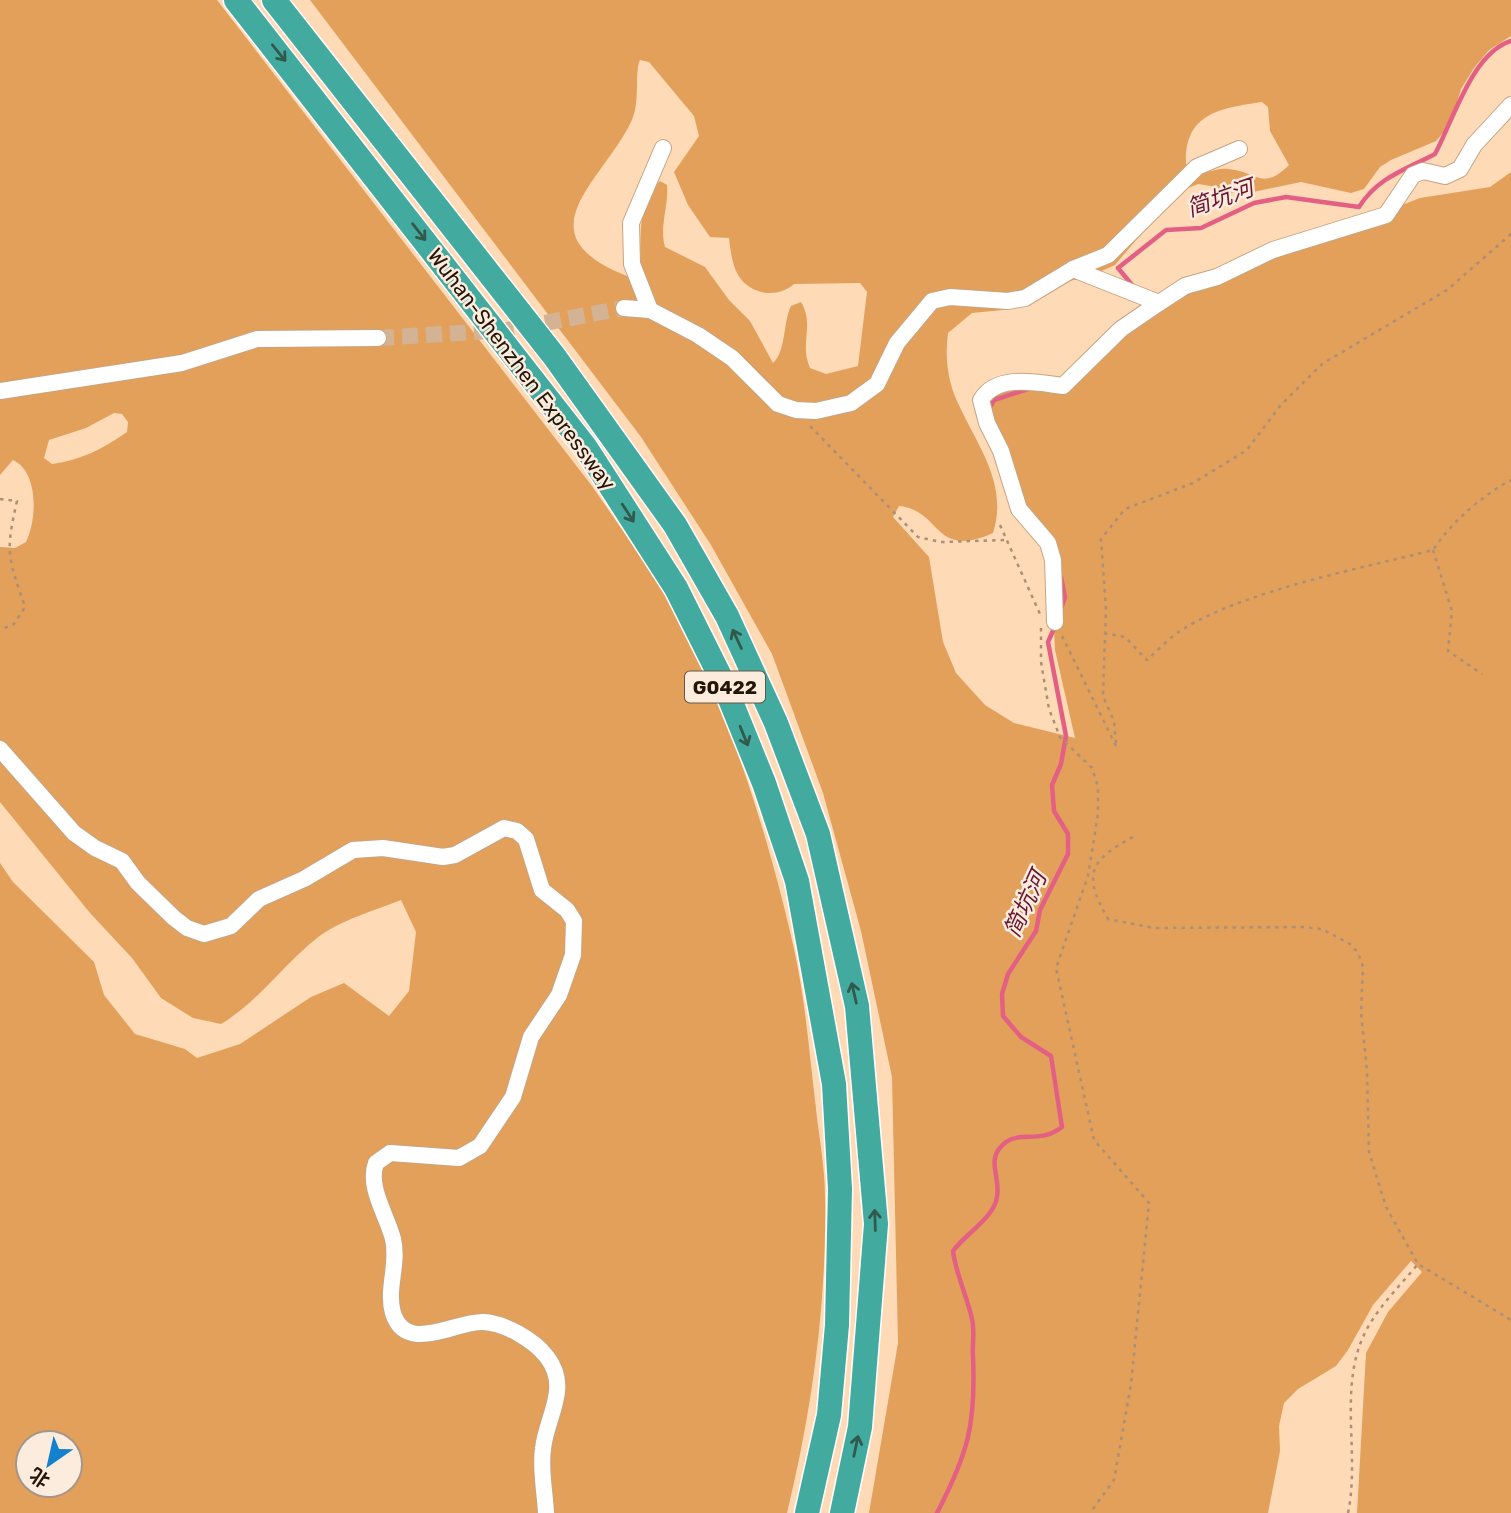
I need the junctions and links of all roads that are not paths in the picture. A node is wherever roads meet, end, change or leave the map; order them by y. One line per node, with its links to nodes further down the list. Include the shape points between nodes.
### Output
1 (236, 0): 15 (highway, Wuhan-Shenzhen Expressway / G0422, one-way to 15, via 586,448 676,588 723,682 764,783 797,881 834,1084 840,1189 836,1325 828,1415)
2 (274, 0): 16 (highway, Wuhan-Shenzhen Expressway / G0422, one-way to 2, via 860,1427 876,1224 857,1006 818,834 776,723 727,616 675,526 554,356)
3 (1511, 105): 7 (street, via 1474,145 1460,169 1445,176 1423,171 1413,175 1386,215 1273,250 1217,277 1185,286)
4 (663, 148): 9 (street, via 631,223 632,264)
5 (1239, 149): 6 (street, via 1197,167 1108,255)
6 (1073, 269): 7 (street); 9 (street, via 1025,298 932,301 897,343 877,384 851,403 816,411 778,404 732,358)
7 (1159, 303): 12 (street, via 1121,329 1063,386 1017,381 990,391 981,400 1019,509 1048,543)
8 (624, 308): 9 (street)
9 (650, 310)
10 (379, 338): 11 (street, via 257,339 181,363)
11 (0, 391)
12 (1058, 629)
13 (0, 749): 14 (street, via 74,833 122,861 174,918 204,934 231,926 260,899 353,850 383,848 443,857 504,828 526,839 542,890 572,916 575,940 559,995 531,1037 501,1120 470,1154 447,1158 390,1153 376,1163 373,1180 393,1240 391,1289 398,1324 422,1335 485,1322 526,1339 548,1358 558,1383 542,1450)
14 (546, 1513)
15 (807, 1513)
16 (842, 1513)

